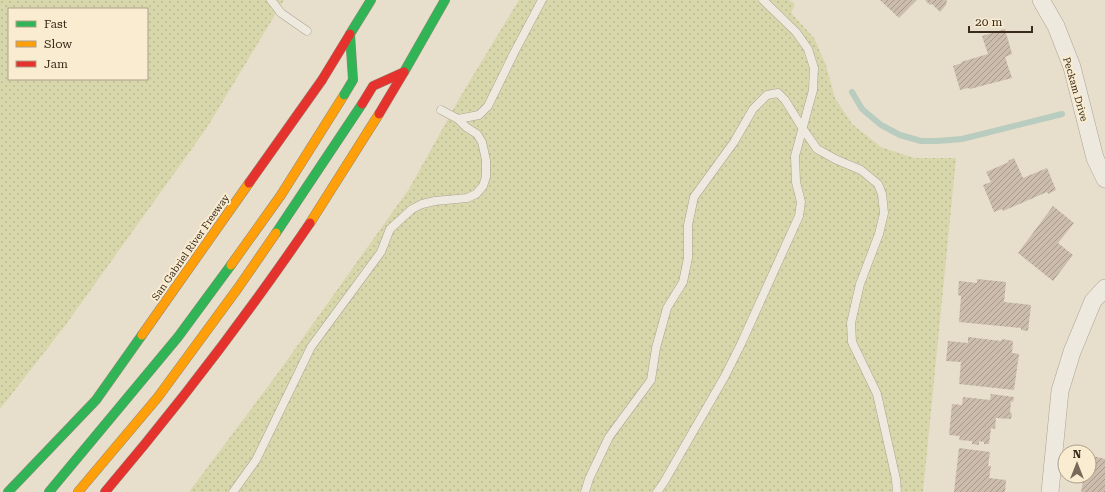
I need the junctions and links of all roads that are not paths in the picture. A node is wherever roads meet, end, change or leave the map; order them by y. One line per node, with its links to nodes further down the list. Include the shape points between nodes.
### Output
1 (271, 0): 7 (lane, via 281,13)
2 (371, 0): 8 (highway, San Gabriel River Freeway)
3 (445, 0): 9 (highway)
4 (542, 0): 11 (lane, via 488,106 479,115)
5 (763, 0): 12 (lane, via 796,32 808,49 814,68 813,90)
6 (1041, 0): 13 (street, Peckam Drive, via 1056,26 1072,67 1095,158)
7 (307, 31)
8 (350, 34): 15 (highway, San Gabriel River Freeway, bridge, via 322,80 96,400); 16 (highway, bridge, via 353,80 281,194 178,337)
9 (404, 72): 17 (highway, bridge, via 373,86 294,206 158,397); 18 (highway, bridge, via 320,207 266,285 213,358)
10 (441, 110): 11 (lane)
11 (458, 119): 19 (lane, via 477,134 482,142 486,160 483,186 476,194 467,198 422,204 412,209 390,229 381,252 311,347 256,460)
12 (803, 129): 20 (lane, via 778,93 767,94 753,109 734,142 694,197 688,225 688,258 683,282 667,308 656,348 651,380 609,437 589,479); 21 (lane, via 795,156 796,182 801,202 799,216 725,376); 22 (lane, via 817,149 861,170 878,184 882,194 884,213 880,234 860,284 851,323 852,342 877,394)
13 (1105, 179)
14 (1105, 288): 23 (street, via 1093,302 1072,352 1060,391)
15 (8, 492)
16 (49, 492)
17 (78, 492)
18 (105, 492)
19 (233, 492)
20 (586, 492)
21 (657, 492)
22 (897, 492)
23 (1050, 492)

